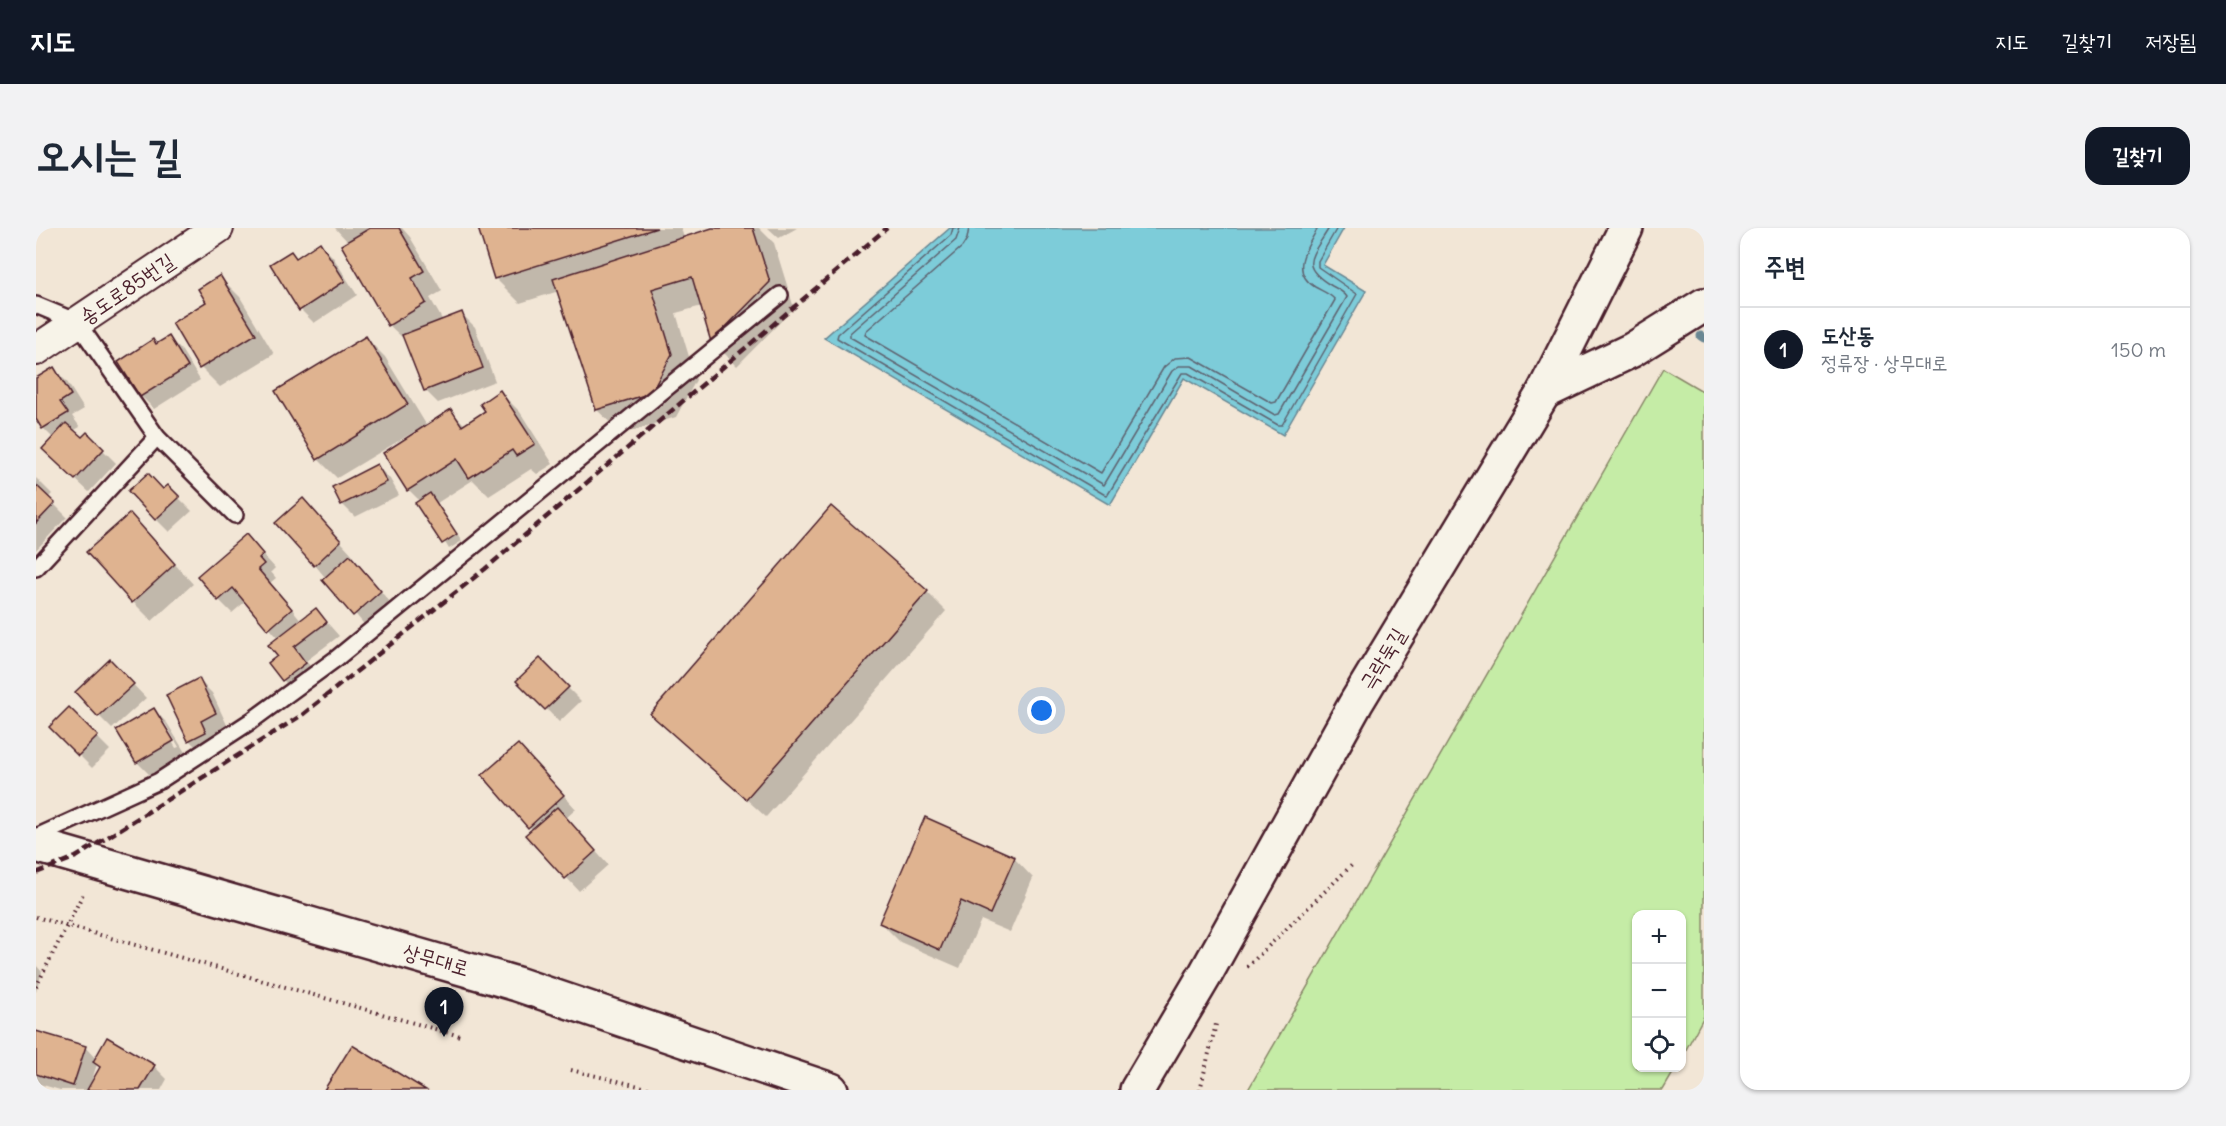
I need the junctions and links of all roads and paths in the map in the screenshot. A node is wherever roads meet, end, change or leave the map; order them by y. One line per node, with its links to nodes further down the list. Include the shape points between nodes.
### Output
1 (218, 228): 6 (street, 송도로85번길)
2 (1626, 228): 8 (street, 극락둑길)
3 (780, 295): 12 (lane, via 337,658 251,721 159,781)
4 (36, 305): 6 (lane)
5 (1704, 305): 8 (street, via 1632,350)
6 (76, 322): 7 (street, 송도로85번길); 9 (lane)
7 (36, 350)
8 (1544, 392): 25 (street, 극락둑길, via 1356,703)
9 (157, 437): 10 (lane); 11 (lane)
10 (235, 515)
11 (36, 568)
12 (36, 837)
13 (36, 845): 14 (street, 상무대로)
14 (99, 863): 17 (path); 24 (street, 상무대로, via 517,984)
15 (1352, 865): 18 (path)
16 (36, 916): 17 (path)
17 (67, 926): 19 (path); 21 (path)
18 (1240, 977)
19 (36, 987)
20 (1220, 1014): 26 (path, via 1212,1032)
21 (460, 1036)
22 (571, 1070): 23 (path)
23 (656, 1090)
24 (831, 1090)
25 (1137, 1090)
26 (1200, 1090)

